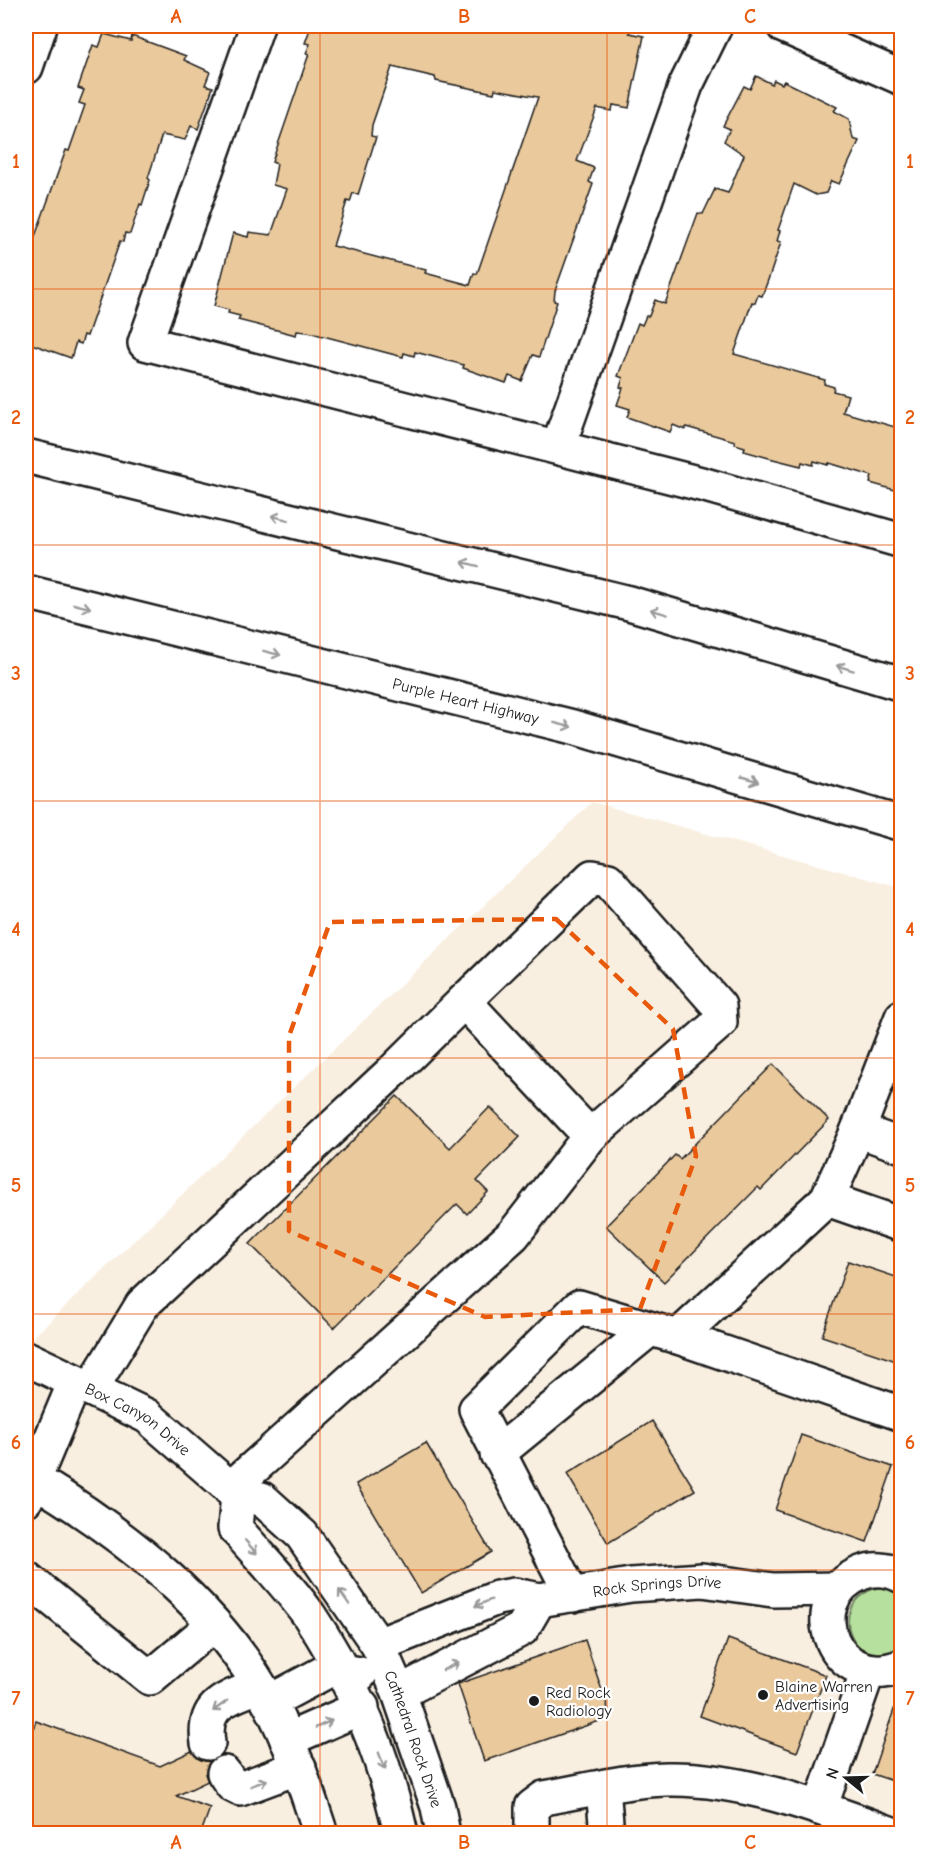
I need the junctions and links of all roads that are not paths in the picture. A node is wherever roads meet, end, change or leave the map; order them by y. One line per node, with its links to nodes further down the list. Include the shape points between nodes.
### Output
1 (40, 26): 5 (main road)
2 (257, 26): 7 (main road, via 145,343)
3 (715, 26): 7 (main road, via 686,85)
4 (784, 26): 6 (main road)
5 (26, 66)
6 (902, 78)
7 (558, 447): 9 (main road)
8 (26, 456): 11 (main road, one-way to 8, via 629,603)
9 (902, 541)
10 (26, 592): 12 (main road, Purple Heart Highway, one-way to 12, via 573,728)
11 (902, 684)
12 (902, 824)
13 (464, 1001): 16 (main road); 16 (main road, via 592,878 608,880 718,1006 720,1022); 22 (main road, via 142,1305)
14 (902, 1017): 15 (main road)
15 (858, 1130): 17 (main road); 18 (main road)
16 (590, 1136): 26 (main road, via 513,1235)
17 (902, 1146)
18 (827, 1199): 19 (main road); 20 (main road)
19 (902, 1225)
20 (664, 1333): 23 (main road); 24 (main road); 24 (main road, via 579,1307 476,1409)
21 (26, 1358): 22 (main road, Box Canyon Drive)
22 (83, 1386): 25 (main road); 26 (main road, Box Canyon Drive, via 147,1416)
23 (902, 1414)
24 (497, 1454): 31 (main road)
25 (29, 1490): 34 (main road, via 102,1522)
26 (234, 1492): 35 (main road, Box Canyon Drive, one-way to 26, via 302,1535 262,1499); 37 (main road, one-way to 37, via 235,1528 308,1614)
27 (901, 1572): 29 (main road, via 867,1571 851,1577)
28 (26, 1578): 34 (main road, via 150,1678)
29 (838, 1589): 30 (main road, Rock Springs Drive); 33 (main road)
30 (773, 1590): 31 (main road, Rock Springs Drive, via 702,1580 631,1585); 33 (main road, Rock Springs Drive)
31 (572, 1595): 32 (main road, Rock Springs Drive)
32 (540, 1600): 35 (main road, Rock Springs Drive, one-way to 35, via 514,1595 497,1598); 39 (main road, one-way to 32, via 522,1629)
33 (827, 1622): 38 (main road, via 839,1653 852,1665)
34 (214, 1624): 40 (main road, via 230,1641)
35 (378, 1645): 39 (main road, Cathedral Rock Drive)
36 (902, 1666): 38 (main road, via 884,1672)
37 (341, 1670): 40 (main road, via 331,1669); 41 (main road); 47 (main road, via 359,1673 368,1680 398,1744)
38 (868, 1671): 46 (main road)
39 (399, 1692): 47 (main road, Cathedral Rock Drive)
40 (264, 1694): 42 (main road, one-way to 42, via 230,1698 212,1711 205,1725); 43 (main road)
41 (362, 1707): 43 (main road, one-way to 41); 49 (main road, one-way to 49, via 390,1781)
42 (208, 1743)
43 (293, 1754): 44 (main road, one-way to 43, via 240,1789); 48 (main road)
44 (224, 1773)
45 (603, 1788): 46 (main road, via 663,1779 698,1779); 50 (main road, via 544,1798 532,1807); 51 (main road)
46 (820, 1808): 52 (main road)
47 (440, 1818)
48 (321, 1833)
49 (401, 1833)
50 (532, 1833)
51 (607, 1833)
52 (892, 1833)

